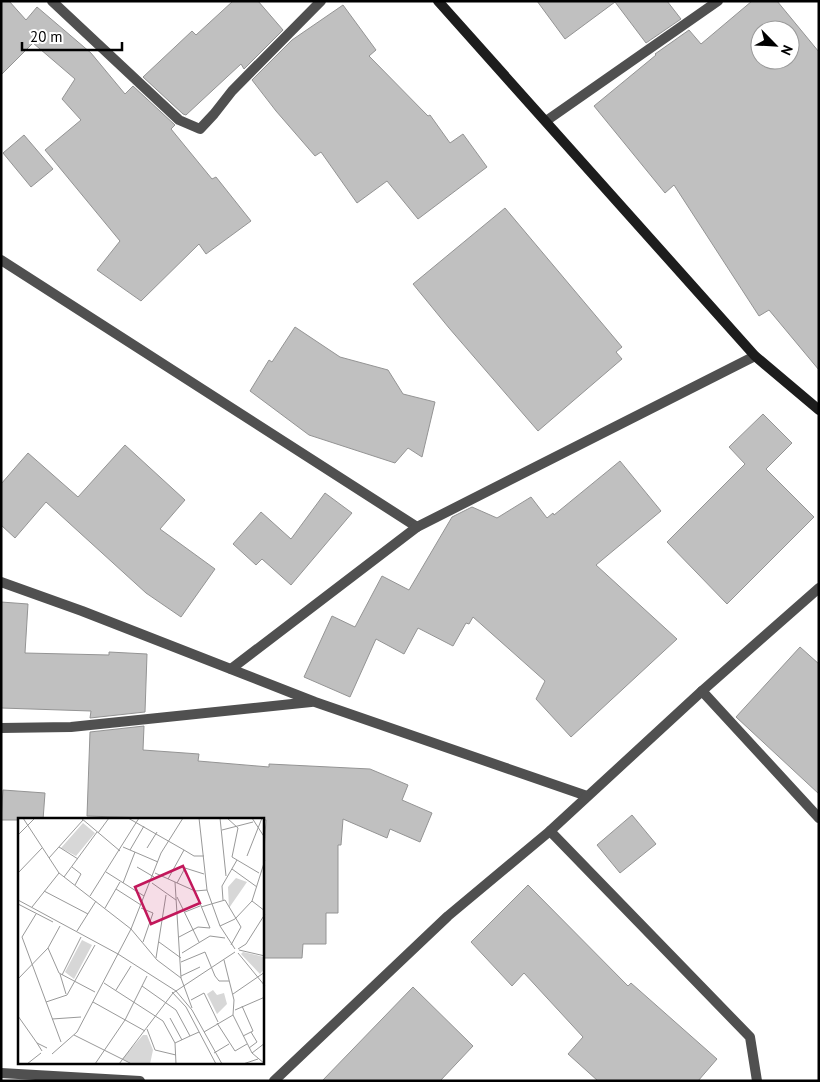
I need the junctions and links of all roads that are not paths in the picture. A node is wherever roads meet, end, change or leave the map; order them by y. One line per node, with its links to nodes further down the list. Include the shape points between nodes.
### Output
1 (52, 1): 2 (street, via 179,120 200,129 232,91)
2 (321, 1)
3 (438, 1): 5 (main road)
4 (718, 1): 5 (street)
5 (546, 121): 7 (main road)
6 (1, 260): 9 (street)
7 (755, 356): 8 (main road); 9 (street)
8 (819, 410)
9 (418, 527): 12 (street)
10 (1, 582): 12 (street)
11 (819, 588): 13 (street)
12 (231, 669): 14 (street)
13 (702, 691): 16 (street); 17 (street)
14 (315, 702): 15 (street, via 71,727); 16 (street)
15 (1, 728)
16 (587, 796): 18 (street)
17 (819, 818)
18 (550, 831): 21 (street, via 448,916); 22 (street, via 750,1037)
19 (1, 1073): 20 (street)
20 (140, 1081)
21 (274, 1081)
22 (757, 1081)

